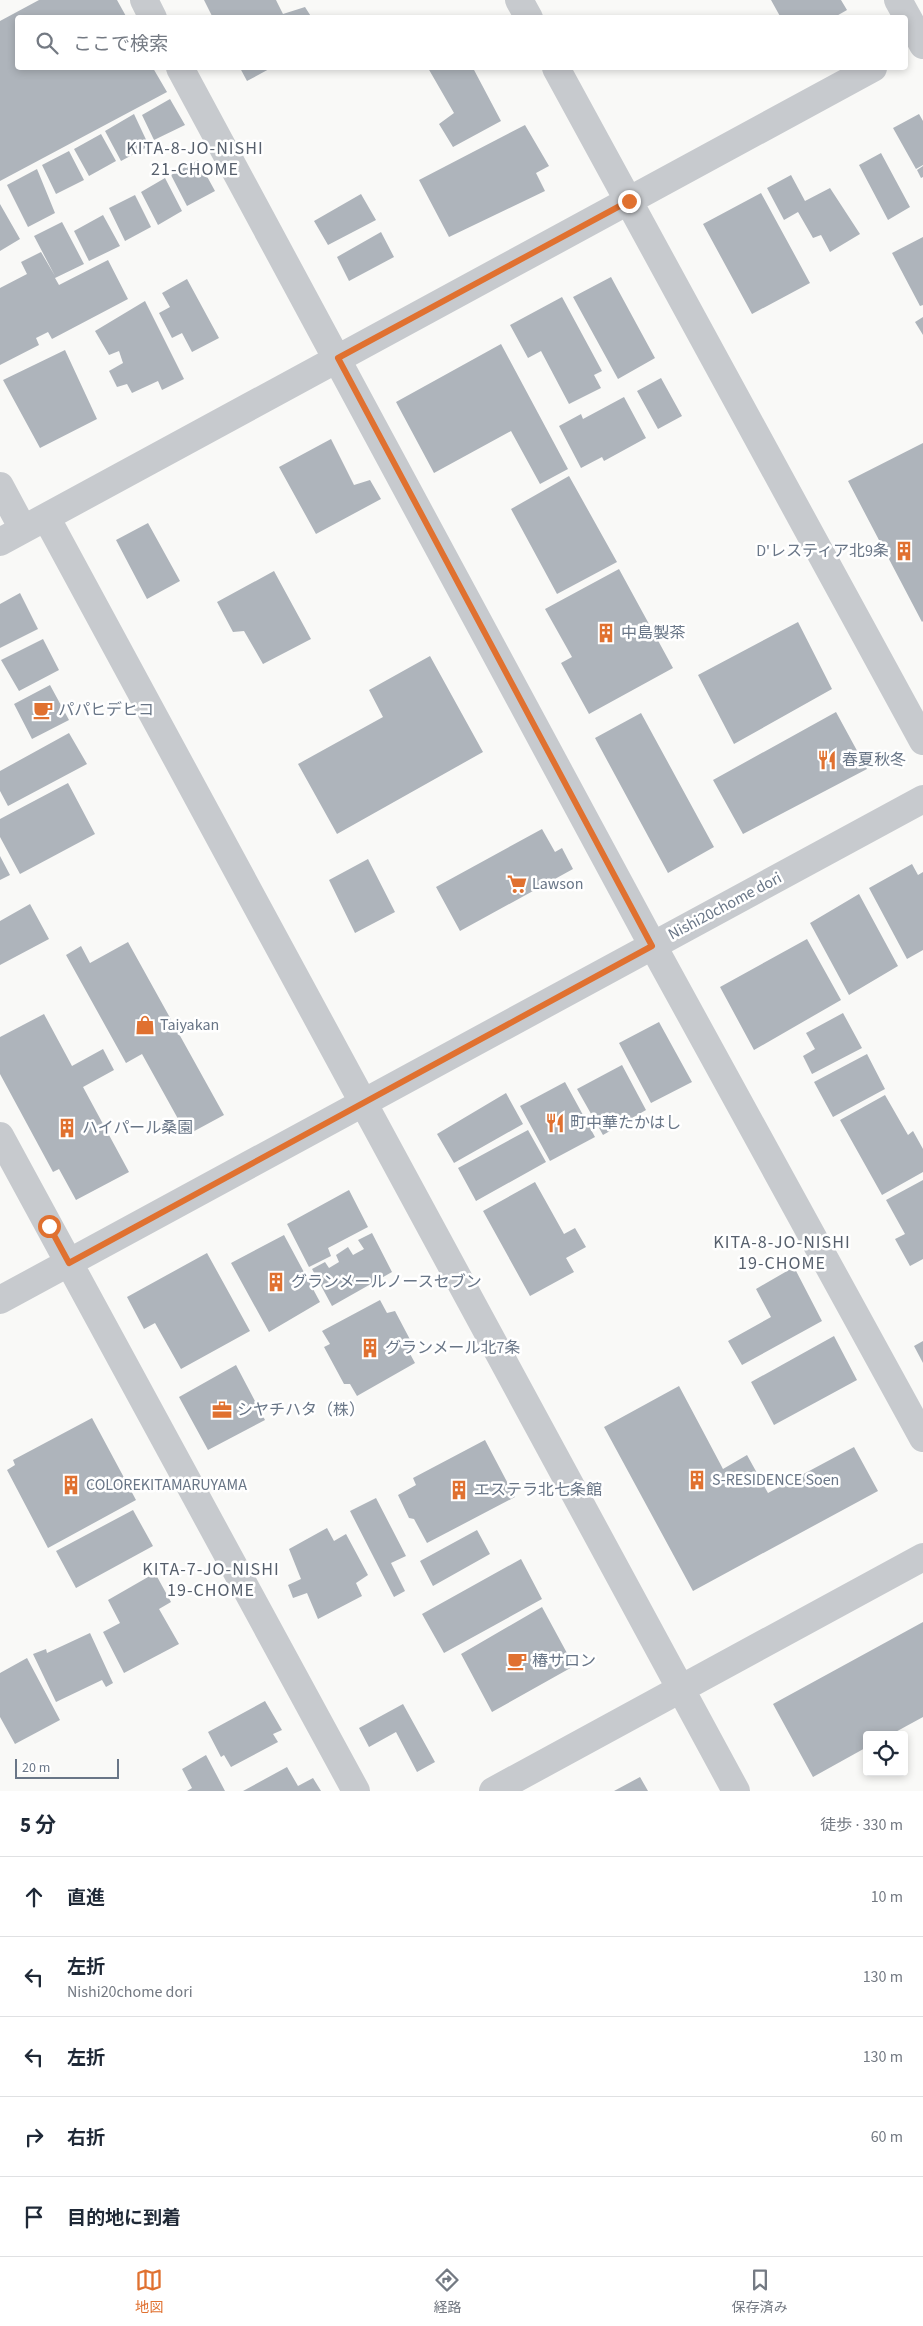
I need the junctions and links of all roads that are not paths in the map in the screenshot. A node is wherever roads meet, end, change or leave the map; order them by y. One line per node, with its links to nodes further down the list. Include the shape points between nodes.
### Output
1 (144, 0): 4 (street)
2 (519, 0): 5 (street)
3 (898, 0): 6 (street)
4 (152, 15)
5 (527, 15)
6 (905, 15)
7 (908, 22): 8 (street)
8 (918, 44)
9 (181, 70): 13 (street)
10 (557, 70): 12 (street)
11 (869, 70): 12 (street)
12 (629, 201): 13 (street); 16 (street)
13 (338, 358): 15 (street); 18 (street)
14 (0, 486): 15 (street)
15 (23, 530): 19 (street)
16 (923, 741)
17 (923, 799): 18 (street, Nishi20chome dori)
18 (652, 946): 19 (street, Nishi20chome dori); 23 (street)
19 (363, 1105): 21 (street, Nishi20chome dori); 25 (street)
20 (0, 1136): 21 (street)
21 (69, 1263): 22 (street, Nishi20chome dori); 26 (street)
22 (0, 1300)
23 (923, 1438)
24 (923, 1557): 25 (street)
25 (681, 1689): 27 (street); 28 (street)
26 (356, 1791)
27 (493, 1791)
28 (736, 1791)

